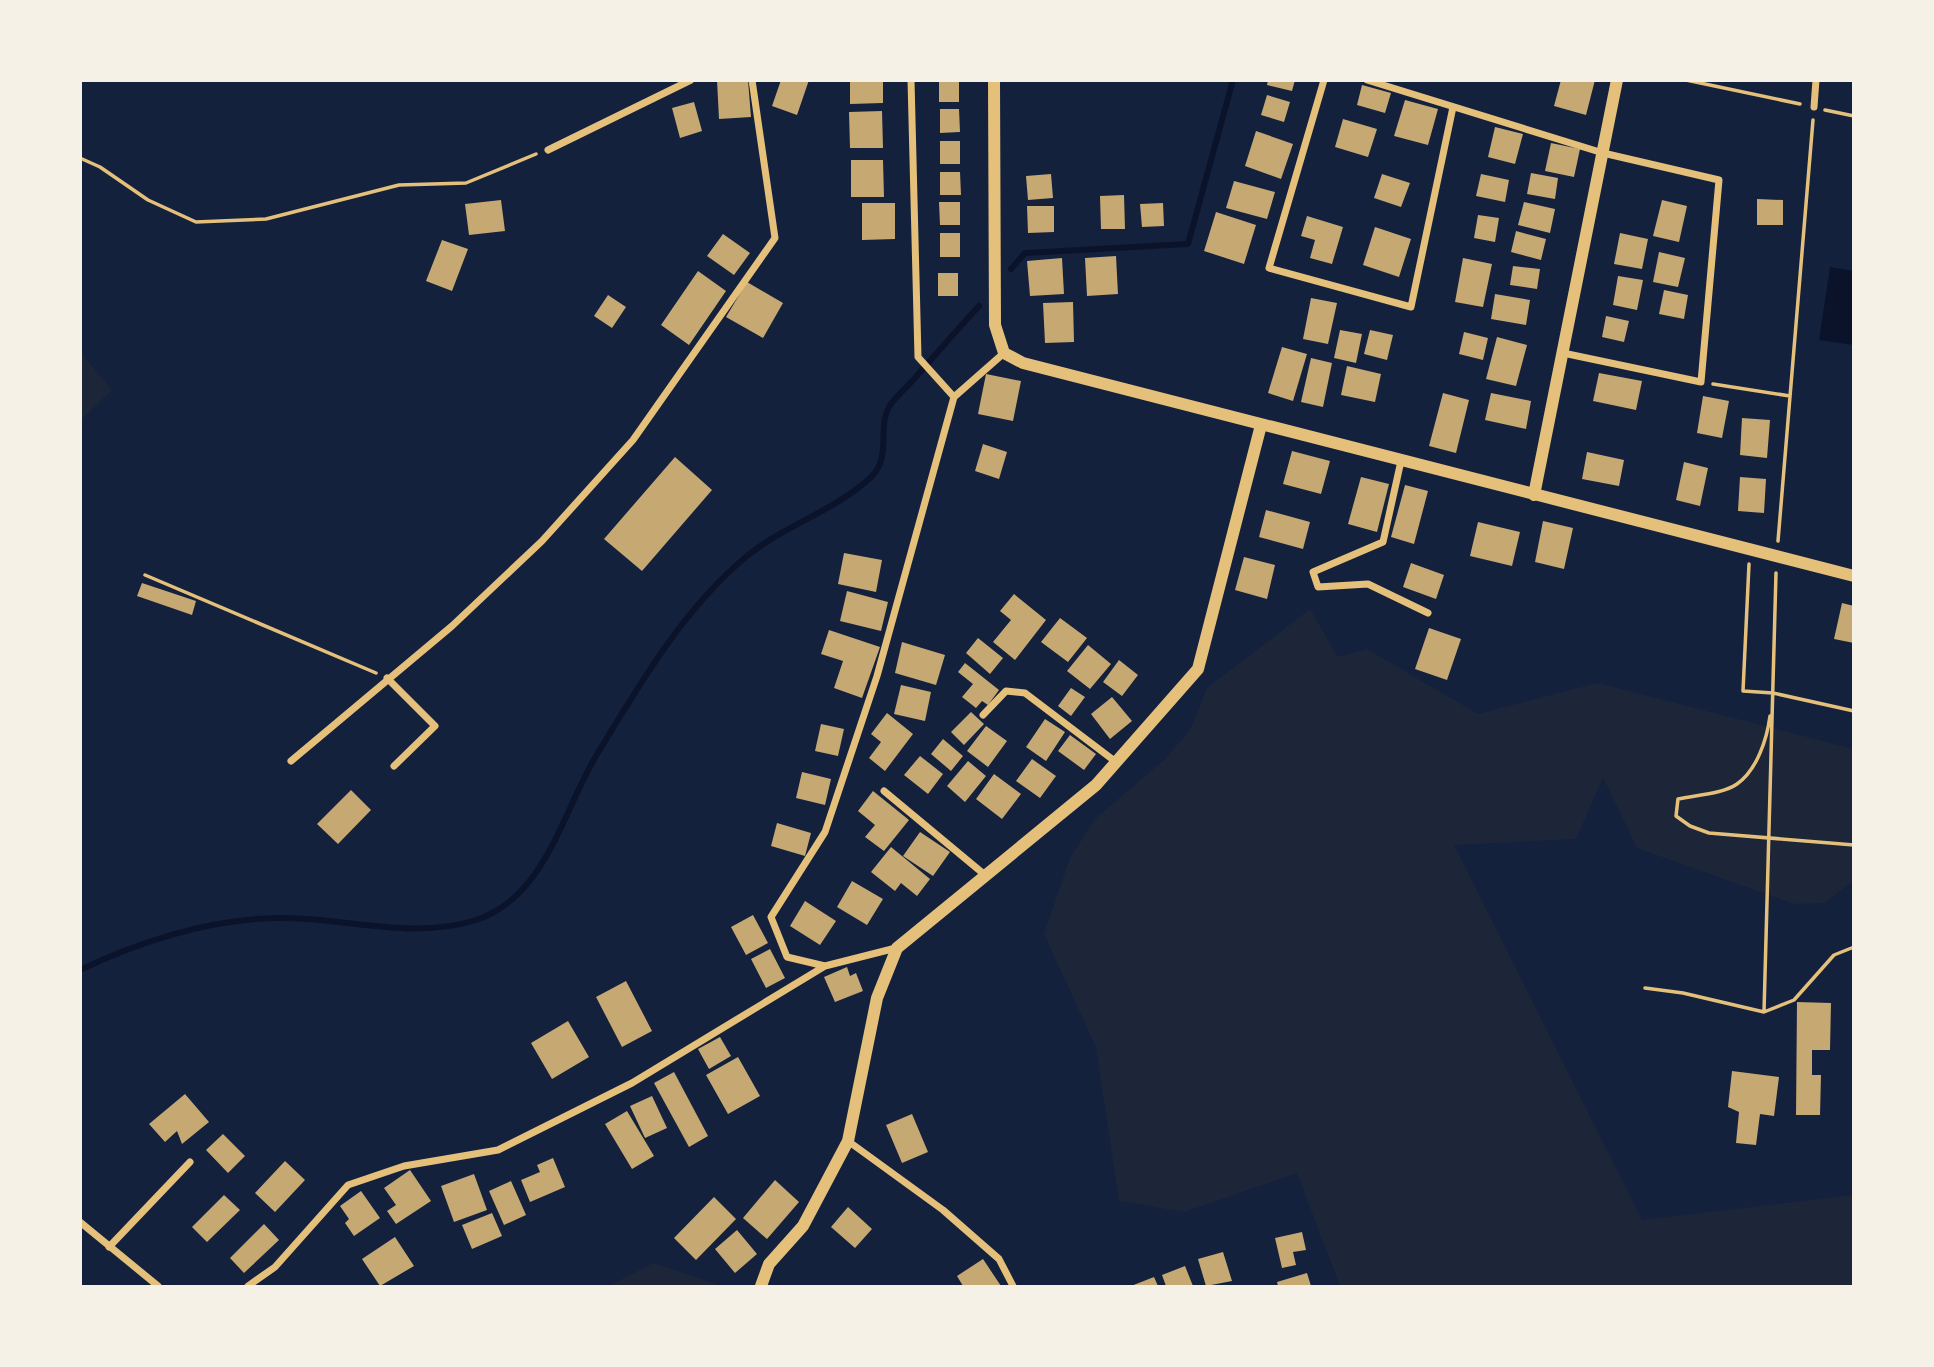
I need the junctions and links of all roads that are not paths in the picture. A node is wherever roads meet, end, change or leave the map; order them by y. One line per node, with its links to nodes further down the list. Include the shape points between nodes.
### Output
1 (691, 80): 11 (street)
2 (752, 80): 21 (street, via 775,238 633,440 542,541 452,626)
3 (911, 80): 15 (street, via 918,358)
4 (994, 80): 14 (street, via 995,326)
5 (1324, 80): 9 (street, via 1269,268 1411,307)
6 (1367, 80): 9 (street)
7 (1617, 80): 12 (street)
8 (1816, 80): 10 (street)
9 (1453, 107): 12 (street)
10 (1814, 107)
11 (548, 150)
12 (1603, 153): 13 (street); 13 (street, via 1719,180 1702,382)
13 (1563, 352): 18 (street)
14 (1004, 353): 15 (street); 16 (street, via 1023,363)
15 (954, 397): 29 (street, via 877,676 825,832 771,917 787,957)
16 (1261, 425): 17 (street); 24 (street, via 1198,668)
17 (1401, 461): 18 (street); 20 (street, via 1383,542 1312,572 1318,587 1368,584)
18 (1534, 495): 19 (street)
19 (1853, 576)
20 (1428, 612)
21 (387, 678): 23 (street); 25 (street, via 435,726)
22 (983, 715): 24 (street, via 1006,691 1025,694)
23 (291, 761)
24 (1116, 762): 27 (street, via 1096,785)
25 (394, 766)
26 (884, 791): 27 (street)
27 (985, 875): 28 (street)
28 (897, 948): 29 (street); 30 (street, via 877,998)
29 (825, 966): 35 (street, via 632,1083 498,1150 404,1166 348,1185 275,1267)
30 (848, 1141): 36 (street, via 803,1226 769,1264); 37 (street, via 943,1210 999,1259)
31 (190, 1162): 33 (street)
32 (80, 1222): 33 (street)
33 (109, 1247): 34 (street)
34 (158, 1286)
35 (248, 1286)
36 (761, 1286)
37 (1013, 1286)

